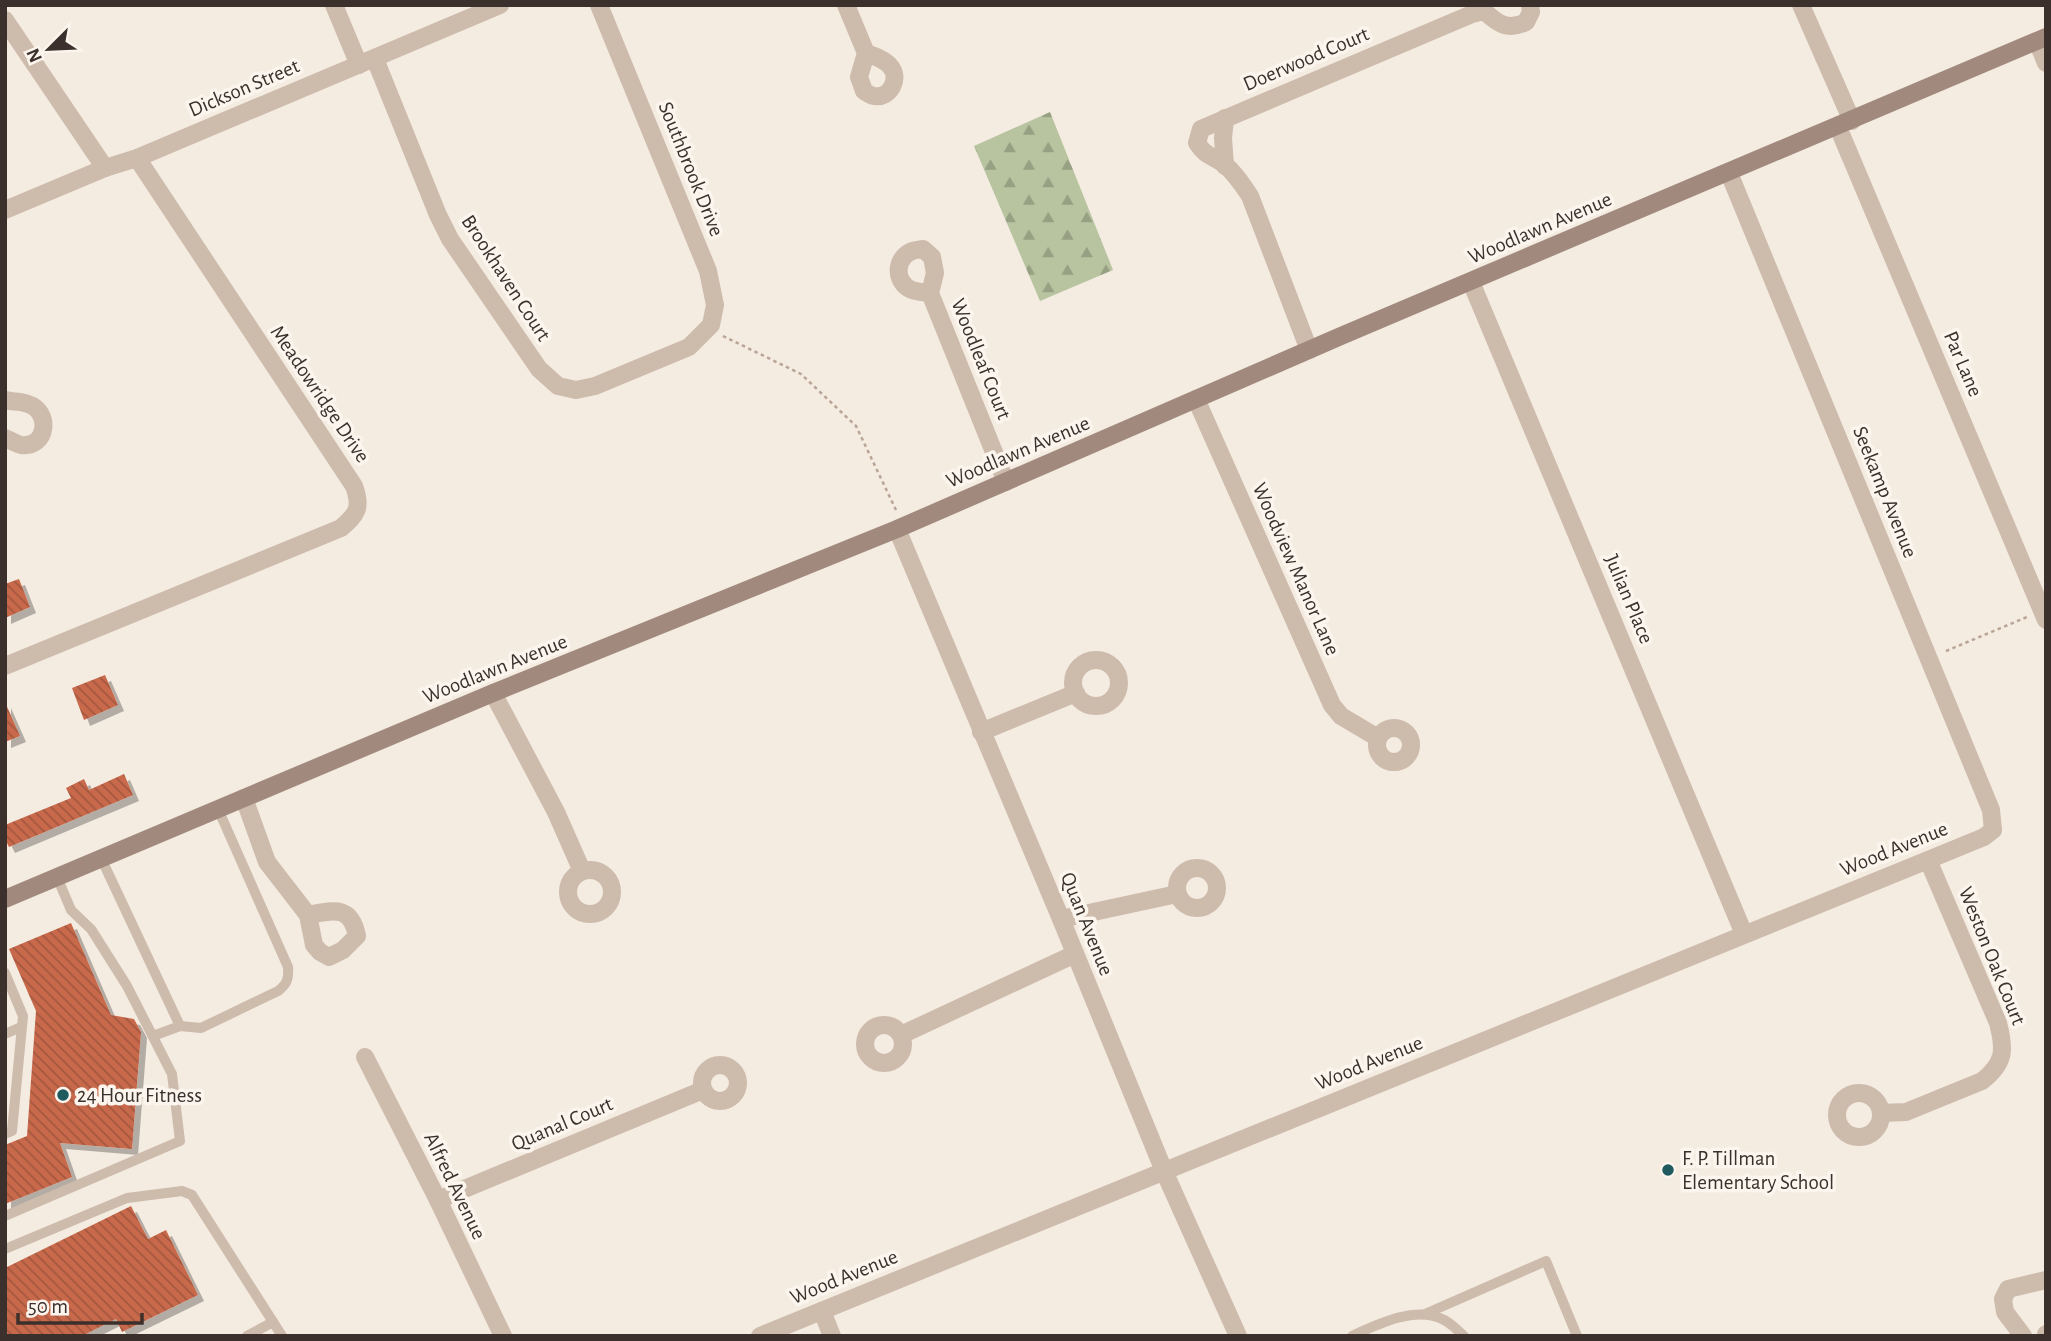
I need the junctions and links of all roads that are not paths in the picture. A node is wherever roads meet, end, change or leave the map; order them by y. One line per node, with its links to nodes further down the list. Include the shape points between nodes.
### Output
1 (334, 5): 11 (street, Brookhaven Court)
2 (500, 5): 11 (street, Dickson Street)
3 (599, 5): 22 (street, Southbrook Drive, via 708,271 715,305 711,325)
4 (846, 5): 10 (street)
5 (1530, 5): 7 (street, Doerwood Court, via 1526,22 1516,27 1495,21)
6 (1801, 5): 14 (street, Par Lane)
7 (1485, 8): 13 (street, Doerwood Court)
8 (5, 20): 17 (street)
9 (2041, 39): 12 (street); 14 (street, Woodlawn Avenue)
10 (866, 53)
11 (367, 62): 15 (street, Dickson Street); 22 (street, Brookhaven Court, via 450,239 539,369 558,386 576,390 595,386)
12 (2046, 63)
13 (1225, 118): 16 (street); 16 (street, Doerwood Court, via 1201,129 1197,143)
14 (1844, 124): 18 (street, Woodlawn Avenue); 29 (street, Par Lane)
15 (137, 158): 17 (street, Dickson Street); 30 (street, Meadowridge Drive, via 354,486 359,499 355,516 341,528)
16 (1225, 166): 23 (street, Doerwood Court, via 1250,196)
17 (105, 169): 19 (street, Dickson Street)
18 (1729, 173): 20 (street, Woodlawn Avenue); 37 (street, Seekamp Avenue, via 1990,810)
19 (5, 210)
20 (1471, 282): 23 (street, Woodlawn Avenue); 46 (street, Julian Place)
21 (930, 293): 27 (street, Woodleaf Court)
22 (690, 347)
23 (1309, 350): 24 (street, Woodlawn Avenue)
24 (1196, 399): 27 (street, Woodlawn Avenue); 34 (street, Woodview Manor Lane, via 1332,705 1341,716)
25 (5, 400): 26 (street, via 30,404 45,425 32,443 21,445)
26 (5, 438)
27 (1006, 482): 28 (street, Woodlawn Avenue)
28 (900, 528): 31 (street, Woodlawn Avenue); 33 (street, Quan Avenue)
29 (2044, 615)
30 (5, 666)
31 (494, 693): 35 (street, Woodlawn Avenue); 40 (street)
32 (1076, 693): 33 (street)
33 (981, 732): 45 (street, Quan Avenue)
34 (1378, 738)
35 (244, 798): 36 (street, Woodlawn Avenue); 44 (street, via 267,862)
36 (218, 809): 38 (street, Woodlawn Avenue); 49 (lane, via 289,978 278,991 201,1028)
37 (1993, 830): 39 (street, Wood Avenue)
38 (101, 858): 41 (street, Woodlawn Avenue); 49 (lane)
39 (1928, 860): 46 (street, Wood Avenue); 58 (street, Weston Oak Court, via 2004,1045 1998,1064 1982,1081 1906,1112)
40 (582, 872)
41 (57, 877): 43 (street, Woodlawn Avenue); 53 (lane, via 72,910 91,929)
42 (1177, 894): 45 (street)
43 (5, 899)
44 (308, 915)
45 (1061, 919): 47 (street, Quan Avenue)
46 (1744, 934): 60 (street, Wood Avenue)
47 (1075, 954): 52 (street); 60 (street, Quan Avenue)
48 (6, 976): 50 (lane, via 23,1016)
49 (180, 1026): 53 (lane)
50 (22, 1027): 51 (lane); 55 (lane)
51 (5, 1034)
52 (901, 1035)
53 (153, 1036): 62 (lane, via 172,1074 180,1141)
54 (365, 1057): 61 (street, Alfred Avenue)
55 (17, 1077): 56 (lane); 59 (lane, via 12,1131)
56 (5, 1083)
57 (703, 1090): 61 (street, Quanal Court)
58 (1881, 1113)
59 (5, 1134)
60 (1164, 1171): 65 (street, Wood Avenue); 74 (street, Quan Avenue)
61 (438, 1200): 71 (street, Alfred Avenue)
62 (5, 1216)
63 (5, 1249): 67 (lane, via 127,1198 188,1192)
64 (2046, 1280): 78 (street, via 2008,1289 2003,1299 2005,1312)
65 (822, 1311): 72 (street, Wood Avenue); 73 (street)
66 (1425, 1314): 68 (lane, via 1399,1318); 76 (lane, via 1444,1319); 77 (lane, via 1546,1261)
67 (274, 1322): 69 (lane); 70 (lane)
68 (1364, 1333): 75 (lane)
69 (247, 1336)
70 (282, 1336)
71 (503, 1336)
72 (760, 1336)
73 (832, 1336)
74 (1238, 1336)
75 (1352, 1336)
76 (1464, 1336)
77 (1577, 1336)
78 (2023, 1336)

